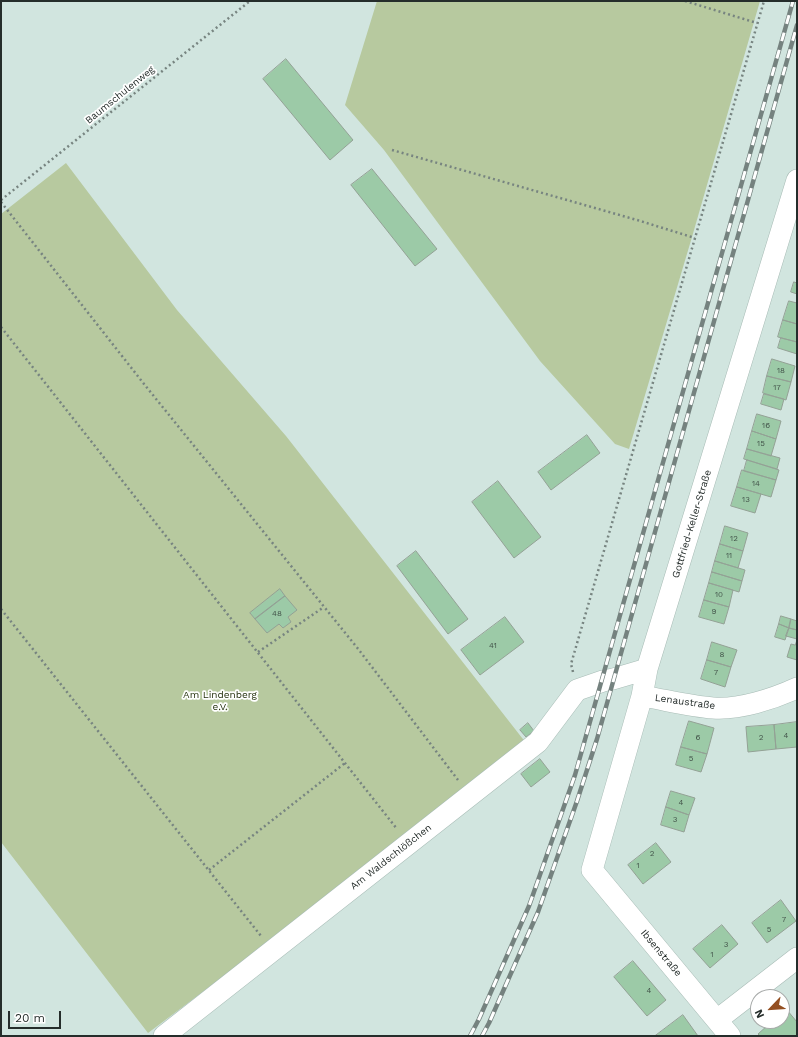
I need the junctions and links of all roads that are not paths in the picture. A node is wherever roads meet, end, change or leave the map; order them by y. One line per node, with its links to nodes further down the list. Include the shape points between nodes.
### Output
1 (797, 180): 2 (street, Gottfried-Keller-Straße)
2 (647, 669): 4 (street, Gottfried-Keller-Straße); 8 (street, Am Waldschlößchen, via 613,680 603,680 577,690 538,742)
3 (797, 688): 4 (street, Lenaustraße, via 752,703 713,708)
4 (642, 696): 5 (street, Gottfried-Keller-Straße)
5 (592, 870): 7 (street, Ibsenstraße)
6 (797, 958): 7 (street)
7 (717, 1020): 9 (street, Ibsenstraße)
8 (164, 1036)
9 (730, 1036)

